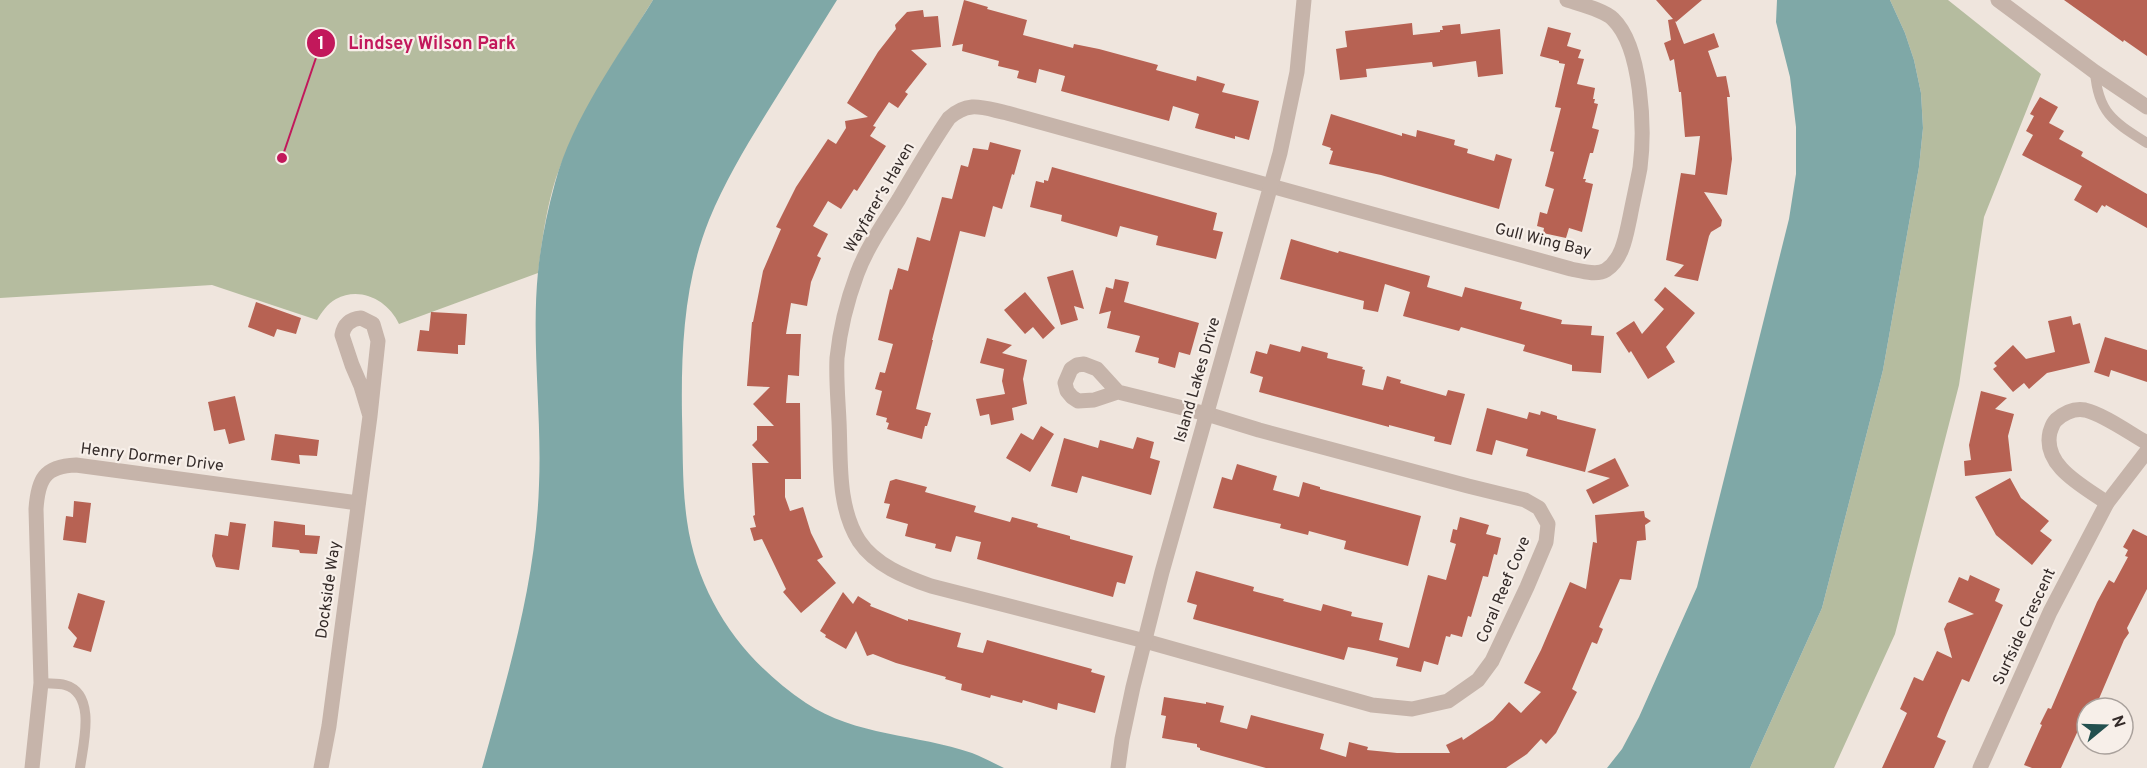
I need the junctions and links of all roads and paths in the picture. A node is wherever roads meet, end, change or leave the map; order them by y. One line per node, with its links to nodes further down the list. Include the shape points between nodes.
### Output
1 (1304, 0): 7 (street, Island Lakes Drive, via 1297,72)
2 (1567, 0): 7 (street, Gull Wing Bay, via 1612,18 1623,33 1637,76 1640,166 1624,241 1617,258 1605,271 1570,269)
3 (1998, 0): 4 (street)
4 (2095, 72): 5 (street); 6 (lane, via 2096,90 2109,117)
5 (2147, 107)
6 (2147, 143)
7 (1272, 185): 9 (street, Island Lakes Drive); 15 (street, Wayfarer's Haven, via 1007,113 971,106 959,109 941,129 870,245 846,307 837,360 843,494 860,542 878,561 931,586)
8 (1118, 392): 9 (street, Coral Reef Cove)
9 (1207, 414): 15 (street, Island Lakes Drive); 15 (street, Coral Reef Cove, via 1525,500 1539,508 1548,524 1546,542 1492,661 1479,680 1448,701 1412,709 1372,705)
10 (370, 416): 10 (street, Dockside Way, via 378,341 373,324 361,318 349,322 342,335); 13 (street, Dockside Way)
11 (2147, 443): 14 (street, via 2085,410 2066,411 2053,423 2047,444 2054,462)
12 (2147, 451): 14 (street, Surfside Crescent)
13 (358, 503): 16 (street, Henry Dormer Drive, via 76,465 52,469 37,491 36,509); 19 (street, Dockside Way)
14 (2107, 503): 21 (street, Surfside Crescent, via 2050,612)
15 (1145, 641): 20 (street, Island Lakes Drive)
16 (41, 683): 17 (street, Henry Dormer Drive); 18 (lane, via 66,686 78,693 84,703)
17 (32, 768)
18 (80, 768)
19 (321, 768)
20 (1118, 768)
21 (1980, 768)

